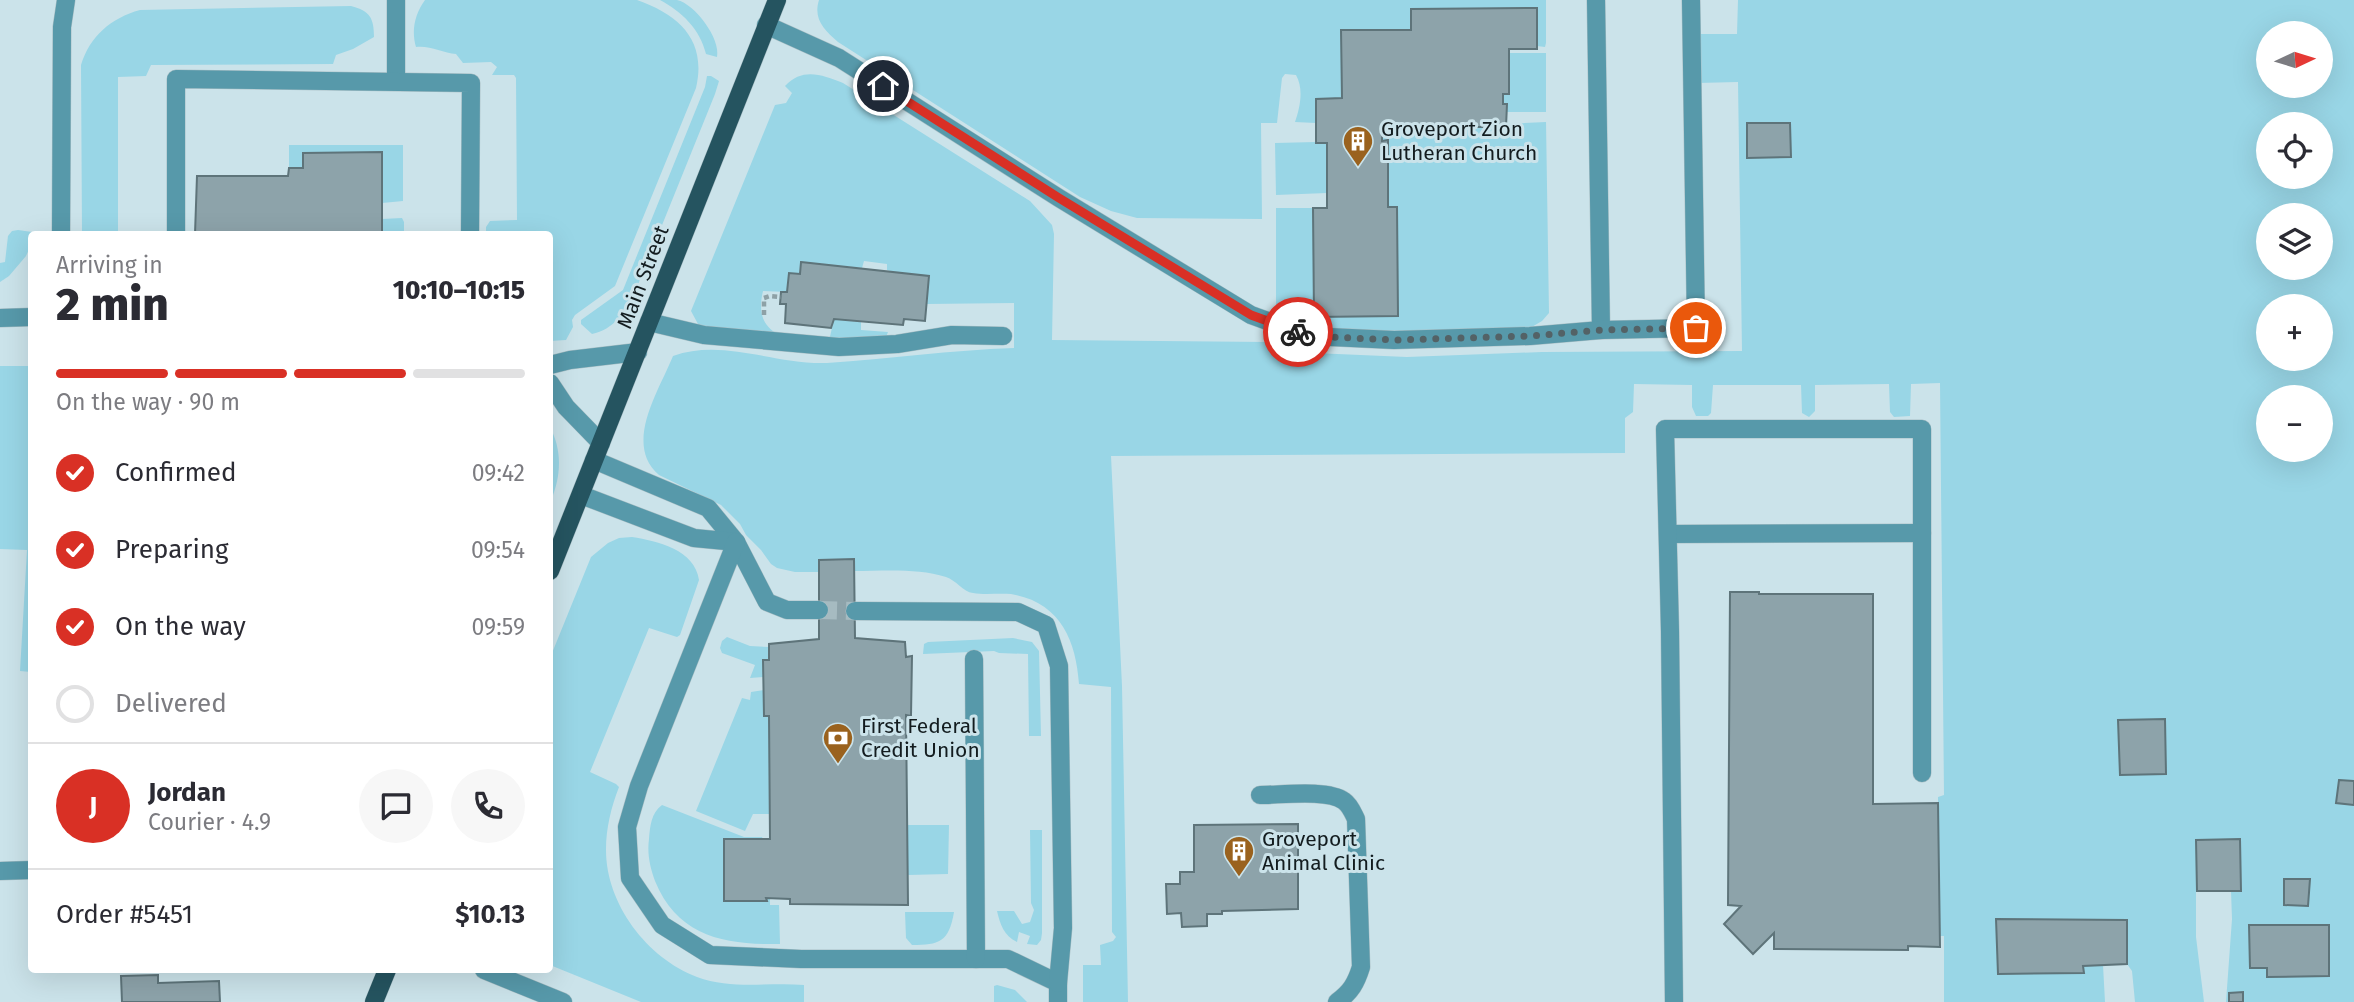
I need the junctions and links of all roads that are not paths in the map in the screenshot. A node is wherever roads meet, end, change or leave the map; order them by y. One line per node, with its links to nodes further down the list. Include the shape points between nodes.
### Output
1 (66, 0): 8 (street)
2 (396, 0): 7 (street)
3 (777, 0): 6 (main road, Main Street)
4 (1596, 0): 14 (street)
5 (1691, 0): 14 (street, via 1696,328)
6 (766, 25): 13 (main road, Main Street); 14 (street, via 839,58 1251,315 1309,336 1394,340)
7 (396, 80): 9 (street, via 176,79); 10 (street, via 471,83)
8 (61, 231)
9 (176, 231)
10 (470, 231)
11 (28, 317): 12 (street)
12 (0, 318)
13 (649, 322): 15 (street, via 704,335 839,347 952,335); 16 (main road, Main Street)
14 (1601, 330)
15 (1003, 335)
16 (638, 352): 17 (street); 19 (main road, Main Street)
17 (553, 364)
18 (553, 388): 19 (street)
19 (601, 443): 20 (main road, Main Street)
20 (594, 460): 21 (main road, Main Street); 24 (street, via 708,508)
21 (581, 495): 24 (street, via 694,538); 25 (main road, Main Street)
22 (1922, 533): 23 (street); 23 (street, via 1922,429 1665,429); 29 (street)
23 (1668, 534): 41 (street)
24 (736, 542): 26 (street, via 767,602 787,610); 33 (street, via 639,786 627,827 630,878 662,925 710,955)
25 (553, 564)
26 (820, 610)
27 (855, 611): 36 (street, via 1018,612 1046,625 1059,666 1063,928)
28 (974, 659): 33 (street)
29 (1922, 773)
30 (1260, 795): 40 (street, via 1328,795 1343,800 1356,819 1361,967 1356,984)
31 (28, 870): 32 (street)
32 (0, 871)
33 (976, 959): 36 (street, via 1008,959)
34 (386, 973): 37 (main road)
35 (492, 973): 38 (street)
36 (1058, 983): 39 (street)
37 (374, 1002)
38 (564, 1002)
39 (1058, 1002)
40 (1338, 1002)
41 (1674, 1002)

